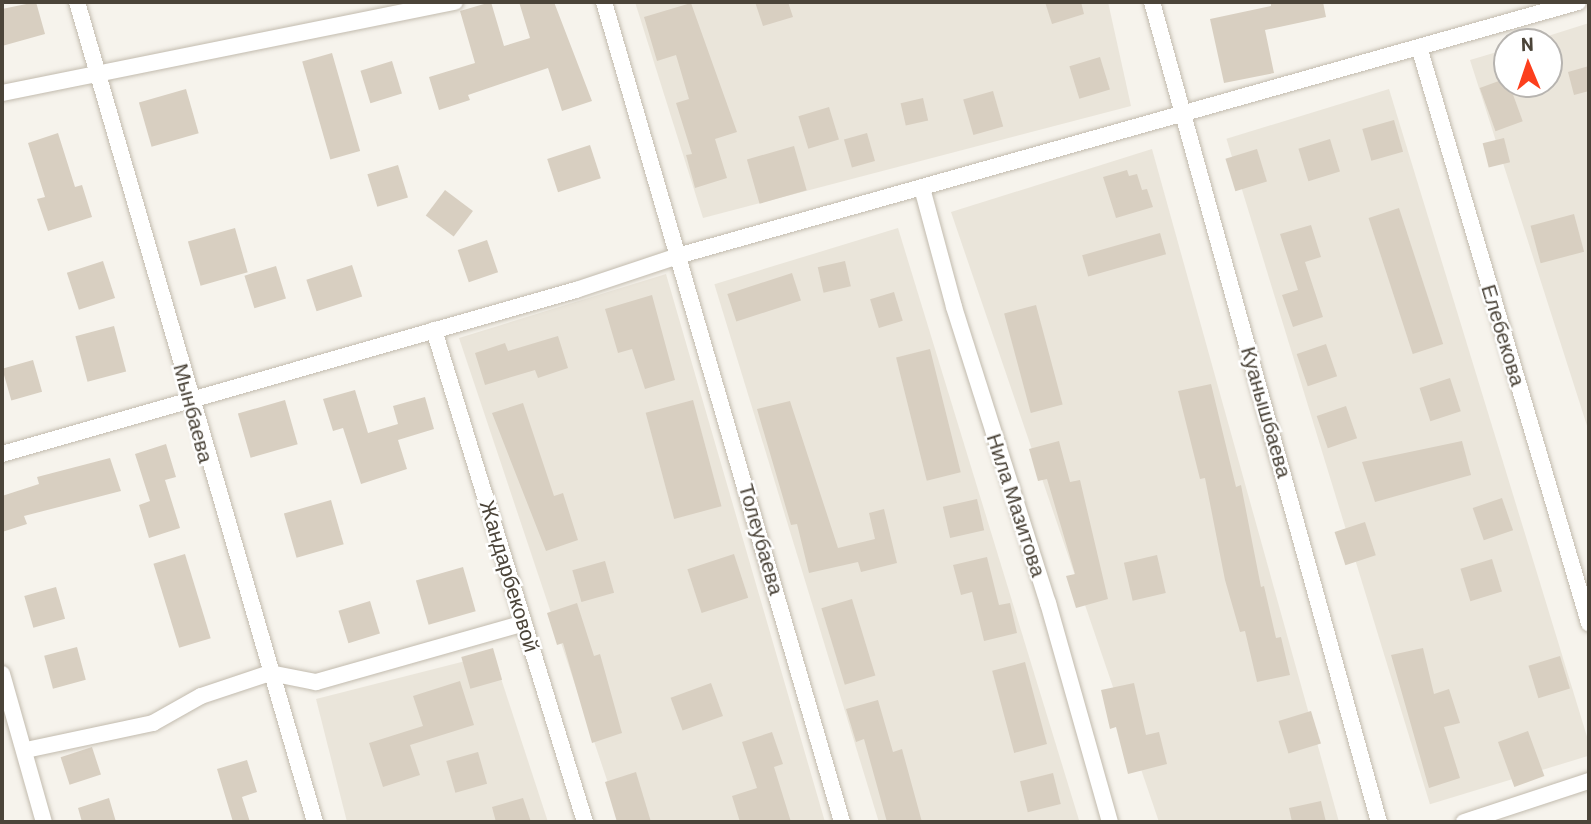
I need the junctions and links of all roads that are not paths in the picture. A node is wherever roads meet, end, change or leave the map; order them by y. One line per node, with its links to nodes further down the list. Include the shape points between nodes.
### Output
1 (77, 2): 7 (street, Мынбаева)
2 (455, 2): 7 (street)
3 (604, 2): 11 (street, Толеубаева)
4 (1152, 2): 9 (street, Куанышбаева)
5 (1578, 2): 6 (street)
6 (1419, 47): 9 (street); 16 (street, Елебекова)
7 (95, 71): 8 (street); 13 (street, Мынбаева, via 160,277)
8 (2, 93)
9 (1181, 113): 10 (street); 26 (street, Куанышбаева)
10 (922, 188): 11 (street); 25 (street, Нила Мазитова)
11 (681, 255): 12 (street); 24 (street, Толеубаева)
12 (434, 330): 13 (street); 15 (street, Жандарбековой)
13 (189, 399): 14 (street); 17 (street, Мынбаева)
14 (2, 454)
15 (524, 623): 17 (street, via 316,682); 23 (street, Жандарбековой)
16 (1589, 623)
17 (270, 673): 19 (street, via 201,696 153,723); 22 (street, Мынбаева)
18 (2, 674): 19 (street)
19 (26, 750): 21 (street)
20 (1589, 781): 27 (street)
21 (44, 822)
22 (315, 822)
23 (585, 822)
24 (842, 822)
25 (1110, 822)
26 (1379, 822)
27 (1464, 822)

